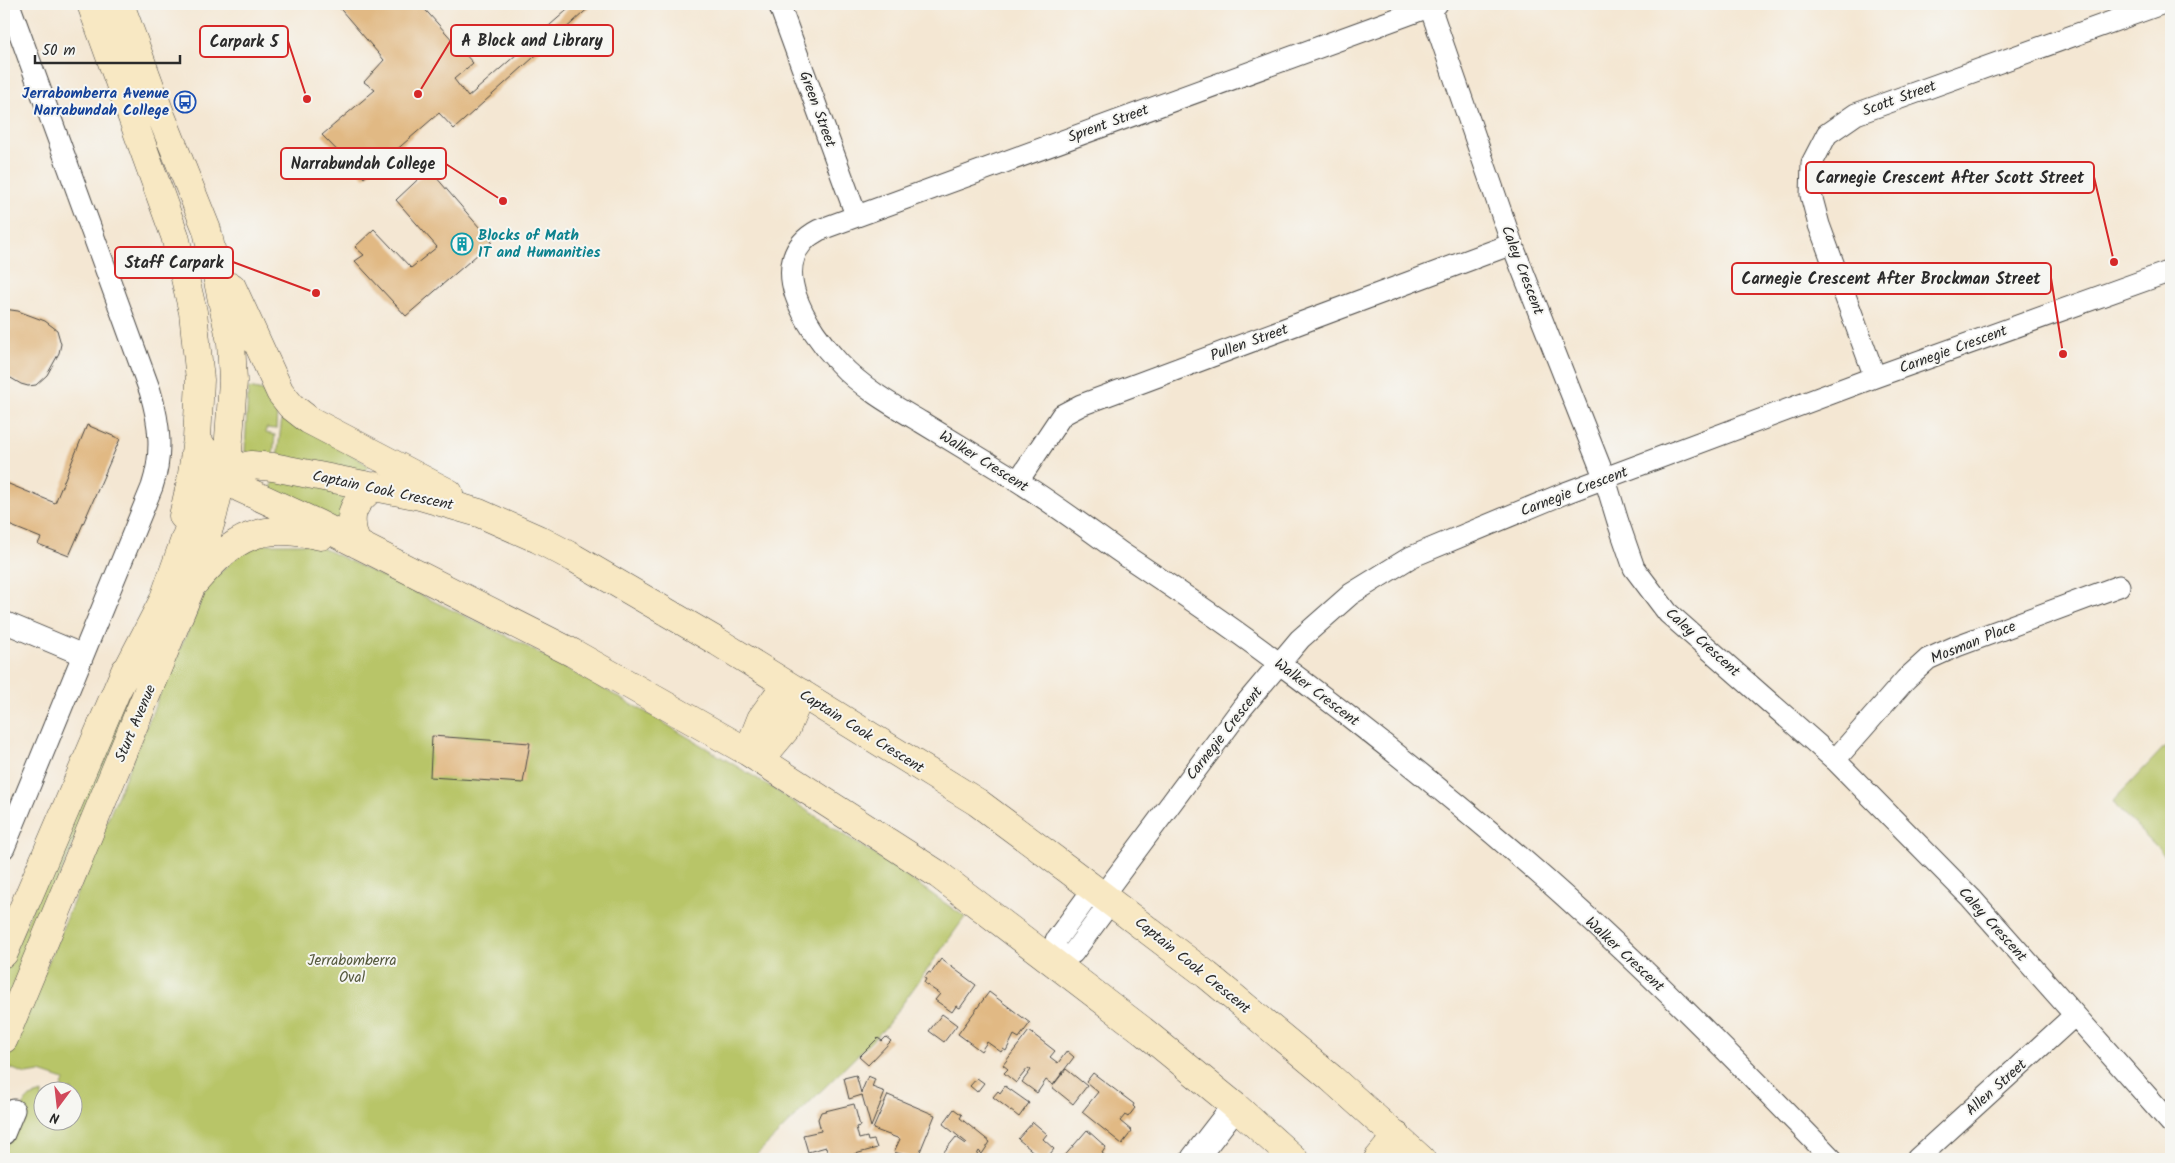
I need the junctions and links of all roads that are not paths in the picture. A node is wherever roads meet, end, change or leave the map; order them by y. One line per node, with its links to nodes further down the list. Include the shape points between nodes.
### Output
1 (8, 4): 24 (street, via 155,408 160,432 155,479)
2 (91, 4): 7 (main road, Sturt Avenue)
3 (779, 4): 8 (street, Green Street)
4 (2161, 4): 13 (street, Scott Street, via 1856,114 1827,134 1812,163 1811,195)
5 (1432, 5): 8 (street, Sprent Street); 10 (street, Caley Crescent)
6 (123, 10): 7 (main road, via 112,26); 9 (main road)
7 (107, 47): 14 (main road, Sturt Avenue, via 184,272 198,341)
8 (856, 215): 11 (street, Sprent Street, via 813,233 800,246)
9 (208, 235): 15 (main road, Sturt Avenue, via 231,342 232,398); 19 (main road, via 280,392 292,406 317,425)
10 (1512, 244): 16 (street, Caley Crescent); 17 (street, Pullen Street, via 1081,405 1062,415)
11 (792, 261): 17 (street, Walker Crescent, via 791,280 798,300 815,333 844,368 882,398)
12 (2171, 272): 13 (street, Carnegie Crescent)
13 (1875, 377): 16 (street, Carnegie Crescent)
14 (197, 439): 15 (main road); 26 (main road, Sturt Avenue, via 188,498 178,532)
15 (223, 475): 18 (main road, Captain Cook Crescent, via 239,467 257,465); 20 (main road, via 240,488); 22 (main road, Sturt Avenue); 26 (main road, Captain Cook Crescent, via 198,501 166,592)
16 (1605, 479): 25 (street, Carnegie Crescent, via 1411,557 1351,594); 29 (street, Caley Crescent, via 1634,568 1668,613)
17 (1018, 481): 25 (street, Walker Crescent)
18 (375, 486): 19 (main road, Captain Cook Crescent, via 443,501); 20 (main road, via 358,501 353,511 352,526)
19 (538, 539): 27 (main road, Captain Cook Crescent)
20 (357, 544): 22 (main road, via 291,530 259,533 226,550); 28 (main road, via 573,653)
21 (2119, 586): 29 (street, Mosman Place, via 1928,659 1906,679)
22 (191, 587): 35 (main road, Sturt Avenue)
23 (4, 622): 24 (street)
24 (83, 655): 30 (street)
25 (1278, 663): 31 (street, Carnegie Crescent); 44 (street, Walker Crescent, via 1358,722 1527,863 1700,1024)
26 (118, 688): 32 (main road, Sturt Avenue)
27 (793, 689): 28 (main road, via 786,729); 31 (main road, Captain Cook Crescent, via 977,802)
28 (754, 756): 33 (main road, via 939,875)
29 (1835, 760): 34 (street, Caley Crescent, via 1971,898)
30 (4, 848)
31 (1103, 895): 33 (street, Carnegie Crescent, via 1104,912 1073,953); 40 (main road, Captain Cook Crescent, via 1207,974)
32 (4, 953)
33 (1054, 962): 36 (main road)
34 (2075, 1015): 38 (street, Caley Crescent); 45 (street, Allen Street)
35 (4, 1039)
36 (1235, 1106): 41 (street); 42 (main road)
37 (14, 1110): 39 (street)
38 (2171, 1123)
39 (4, 1134)
40 (1409, 1152): 43 (main road)
41 (1194, 1159)
42 (1294, 1159)
43 (1378, 1159)
44 (1832, 1159)
45 (1917, 1159)

